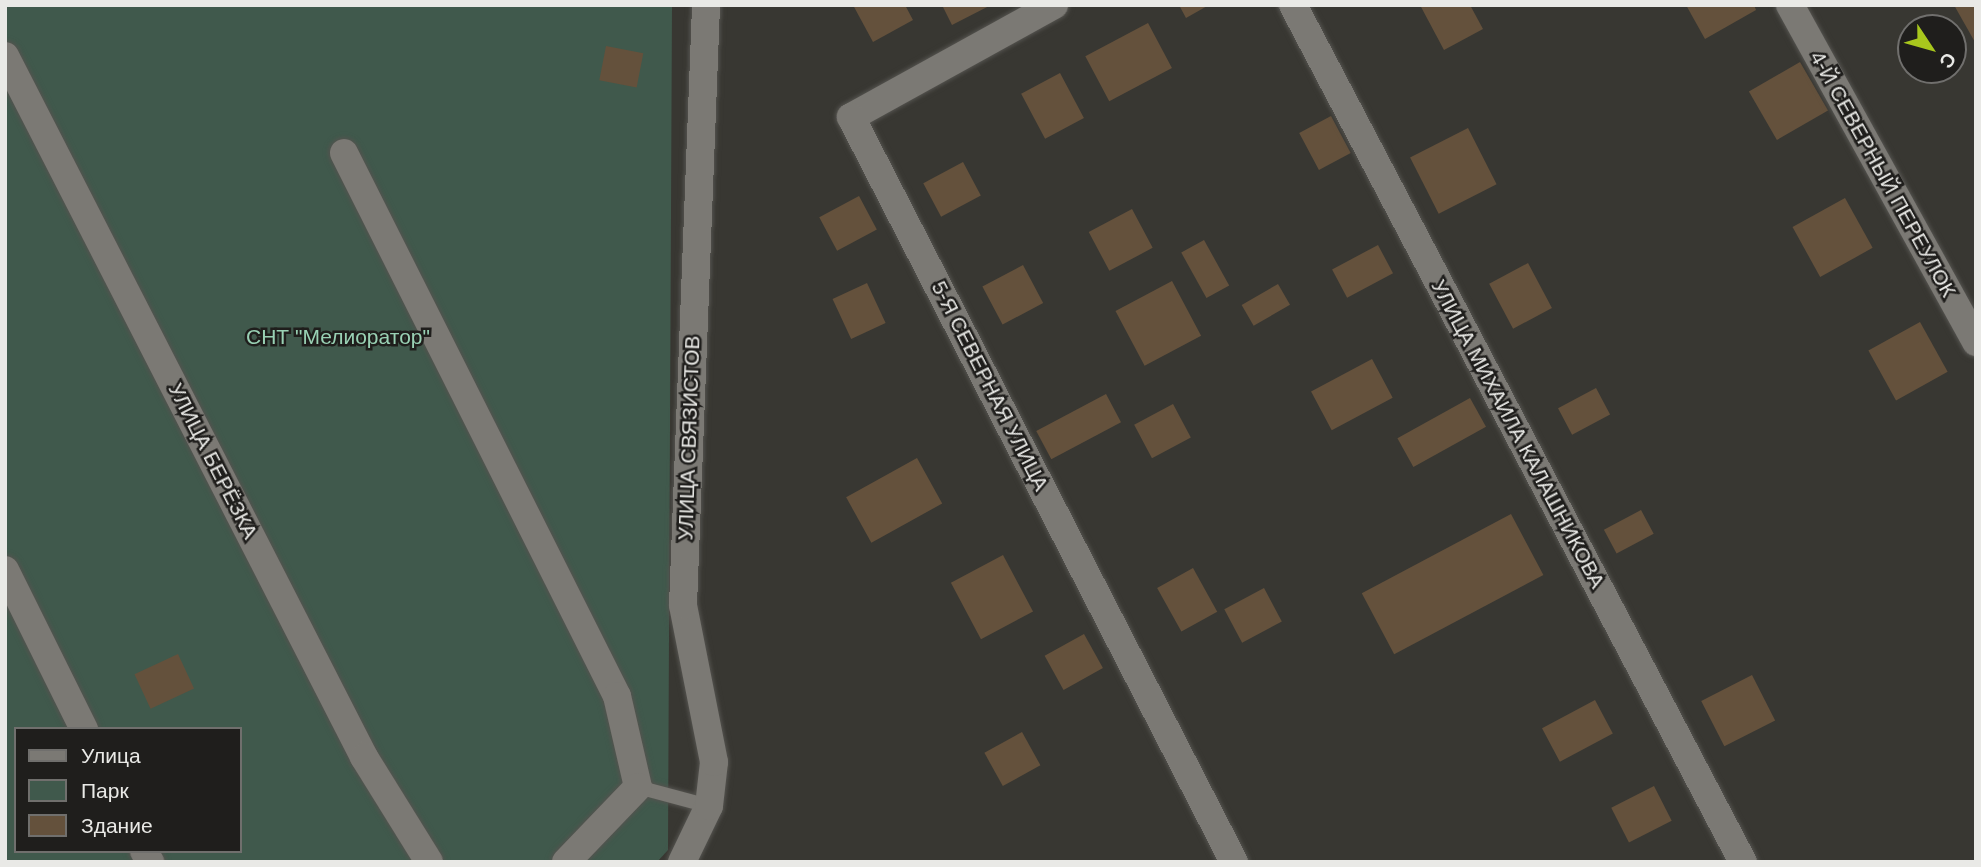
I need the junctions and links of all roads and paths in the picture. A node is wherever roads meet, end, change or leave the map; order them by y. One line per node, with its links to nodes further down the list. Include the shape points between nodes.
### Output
1 (706, 5): 11 (street, УЛИЦА СВЯЗИСТОВ, via 683,605 714,762)
2 (1054, 5): 12 (street, 5-Я СЕВЕРНАЯ УЛИЦА, via 851,117)
3 (1293, 5): 16 (street, УЛИЦА МИХАИЛА КАЛАШНИКОВА)
4 (1790, 5): 7 (street, 4-Й СЕВЕРНЫЙ ПЕРЕУЛОК)
5 (5, 56): 13 (street, УЛИЦА БЕРЁЗКА, via 364,757)
6 (344, 153): 10 (street, via 617,696)
7 (1976, 342)
8 (5, 570): 9 (street)
9 (83, 727)
10 (638, 788): 11 (lane); 14 (street)
11 (709, 806): 15 (street, УЛИЦА СВЯЗИСТОВ)
12 (1229, 860)
13 (429, 862)
14 (566, 862)
15 (682, 862)
16 (1743, 862)

